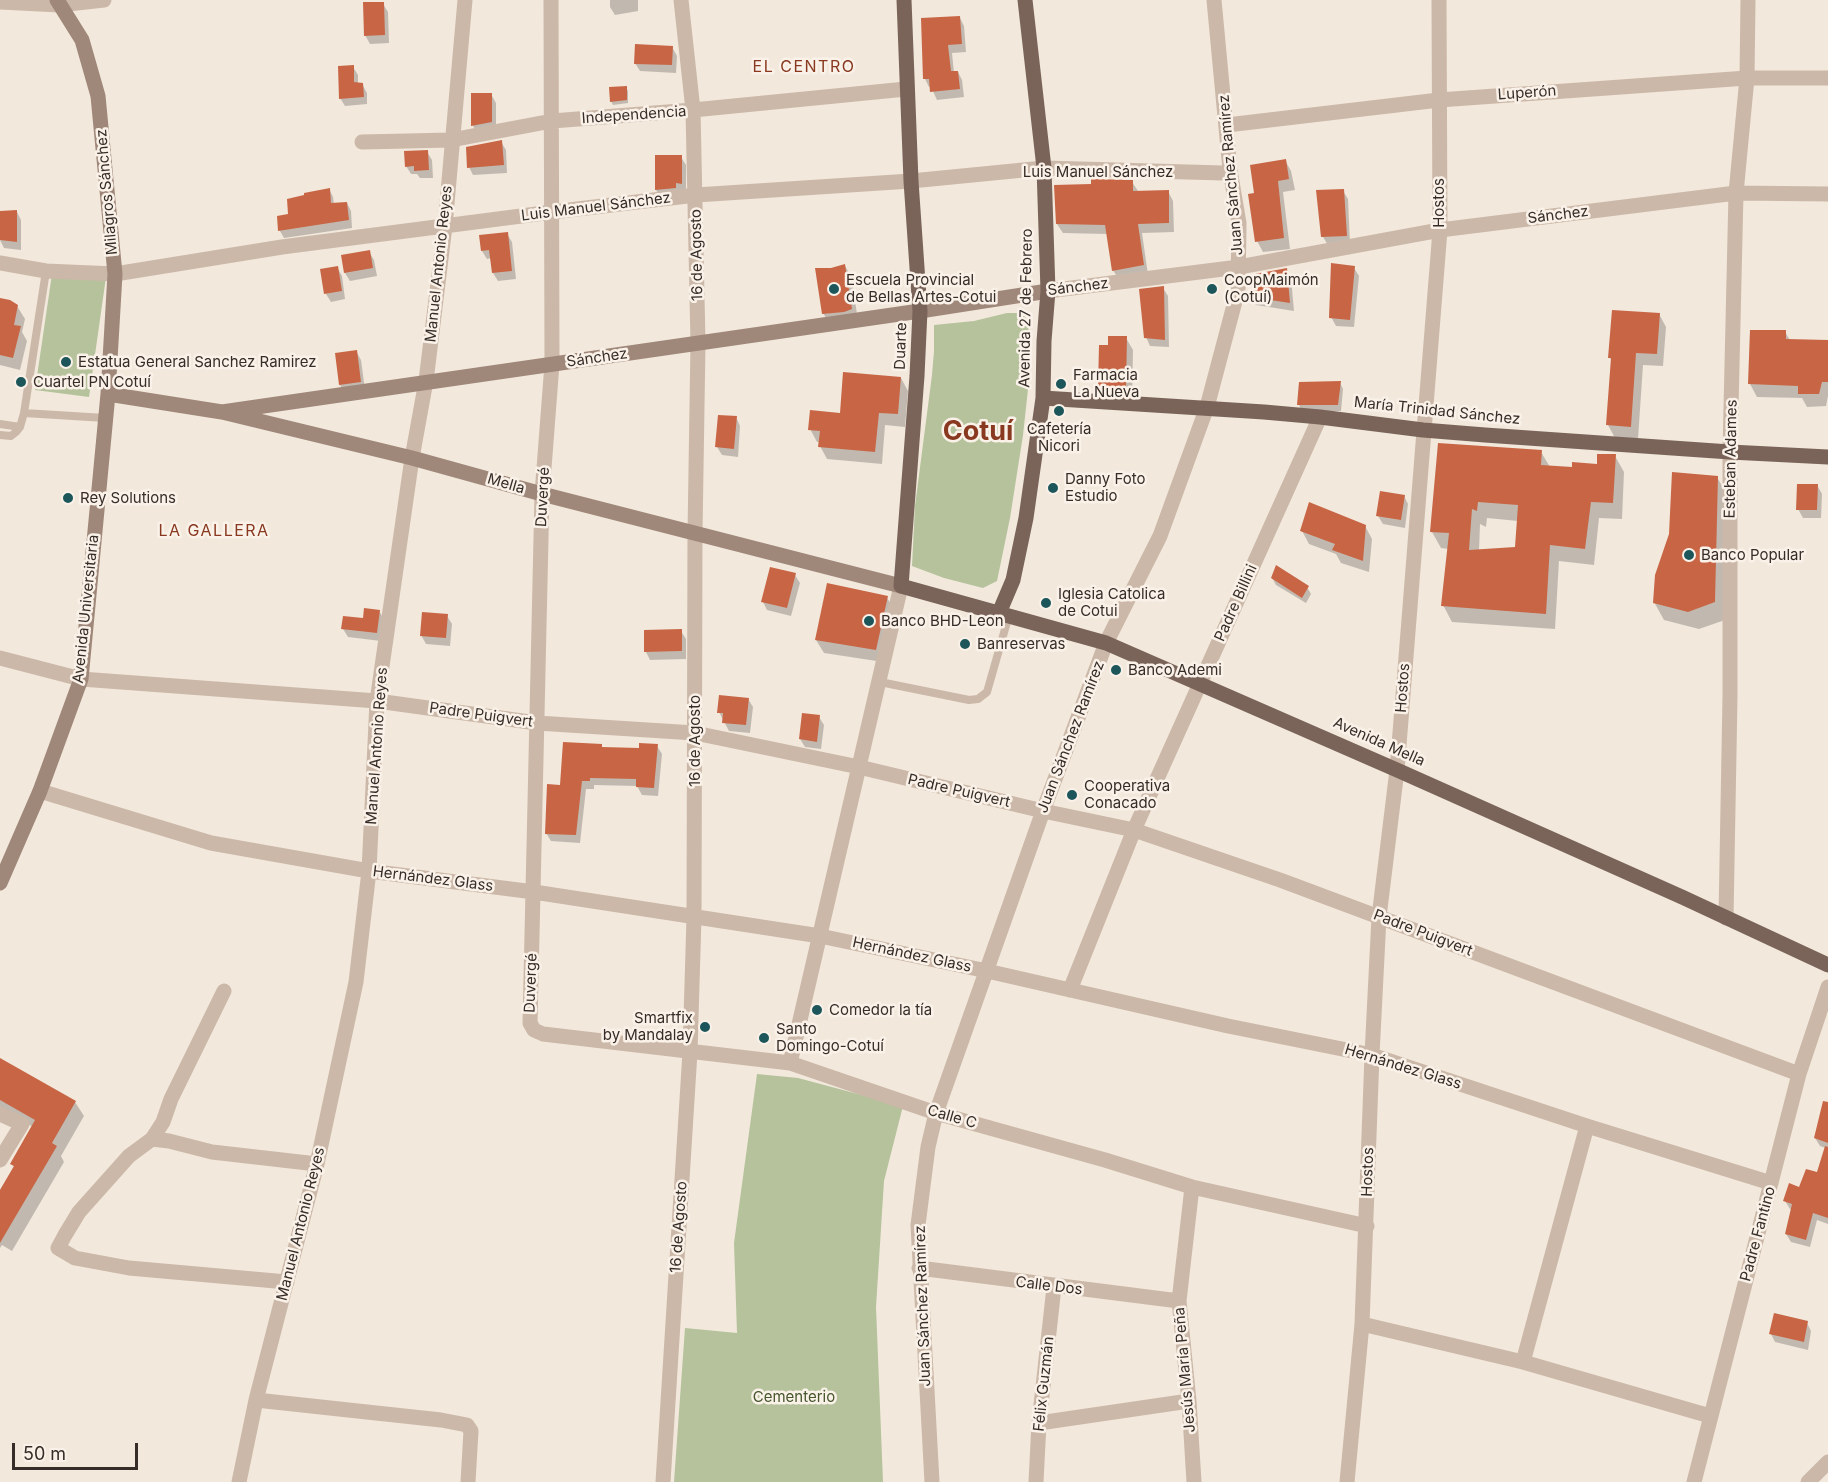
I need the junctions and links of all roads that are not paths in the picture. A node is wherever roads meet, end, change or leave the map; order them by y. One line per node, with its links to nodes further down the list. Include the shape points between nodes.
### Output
1 (104, 0): 11 (street)
2 (465, 0): 19 (street, Manuel Antonio Reyes)
3 (551, 0): 17 (street, Duvergé)
4 (681, 0): 16 (street, 16 de Agosto)
5 (904, 0): 14 (main road, Duarte)
6 (1024, 0): 21 (main road, Avenida 27 de Febrero)
7 (1214, 0): 18 (street, Juan Sánchez Ramírez)
8 (1439, 0): 15 (street, Hostos)
9 (1748, 0): 12 (street, Esteban Adames)
10 (0, 2): 11 (street)
11 (58, 3): 33 (main road, Milagros Sánchez, via 82,40 98,96)
12 (1747, 78): 13 (street, Luperón); 15 (street, Luperón); 24 (street, Esteban Adames)
13 (1828, 78)
14 (906, 89): 16 (street, Independencia); 23 (main road, Duarte)
15 (1439, 100): 18 (street, Luperón); 29 (street, Hostos)
16 (693, 110): 17 (street, Independencia); 26 (street, 16 de Agosto)
17 (552, 121): 19 (street, Independencia); 27 (street, Duvergé)
18 (1227, 125): 22 (street, Juan Sánchez Ramírez)
19 (451, 140): 20 (street, Independencia); 28 (street, Manuel Antonio Reyes)
20 (362, 142)
21 (1044, 168): 22 (street, Luis Manuel Sánchez, via 1223,173); 23 (street, Luis Manuel Sánchez); 34 (main road, Avenida 27 de Febrero)
22 (1230, 170): 31 (street, Juan Sánchez Ramírez, via 1239,223)
23 (911, 181): 26 (street, Luis Manuel Sánchez); 35 (main road, Duarte)
24 (1736, 193): 25 (street, Sánchez); 29 (street, Sánchez); 50 (street, Esteban Adames)
25 (1828, 194)
26 (696, 195): 27 (street, Luis Manuel Sánchez); 36 (street, 16 de Agosto)
27 (552, 212): 28 (street, Luis Manuel Sánchez); 37 (street, Duvergé)
28 (445, 226): 33 (street, Luis Manuel Sánchez); 38 (street, Manuel Antonio Reyes)
29 (1440, 230): 31 (street, Sánchez); 48 (street, Hostos)
30 (0, 263): 32 (street, Luis Manuel Sánchez)
31 (1239, 267): 34 (street, Sánchez); 41 (street, Juan Sánchez Ramírez, via 1238,290)
32 (46, 271): 33 (street, Luis Manuel Sánchez); 42 (lane)
33 (115, 274): 39 (main road, Milagros Sánchez)
34 (1048, 291): 35 (main road, Sánchez); 40 (main road, Avenida 27 de Febrero)
35 (920, 311): 36 (main road, Sánchez); 55 (main road, Duarte)
36 (698, 344): 37 (main road, Sánchez); 54 (street, 16 de Agosto)
37 (552, 364): 38 (main road, Sánchez); 53 (street, Duvergé)
38 (426, 381): 43 (main road, Sánchez); 52 (street, Manuel Antonio Reyes)
39 (108, 394): 43 (main road, Mella); 45 (main road, Avenida Universitaria)
40 (1043, 398): 41 (main road, María Trinidad Sánchez); 56 (main road, Avenida 27 de Febrero, via 1023,528)
41 (1207, 407): 44 (main road, María Trinidad Sánchez); 57 (street, Juan Sánchez Ramírez, via 1160,536)
42 (24, 412): 45 (lane); 47 (lane)
43 (222, 412): 52 (main road, Mella)
44 (1320, 417): 48 (main road, María Trinidad Sánchez); 61 (street, Padre Billini)
45 (105, 418): 59 (main road, Avenida Universitaria)
46 (0, 424): 47 (lane)
47 (20, 427): 49 (lane, via 11,436)
48 (1423, 430): 50 (main road, María Trinidad Sánchez); 66 (street, Hostos)
49 (0, 435)
50 (1730, 452): 51 (main road, María Trinidad Sánchez); 75 (street, Esteban Adames)
51 (1828, 457)
52 (412, 458): 53 (main road, Mella); 62 (street, Manuel Antonio Reyes)
53 (542, 494): 54 (main road, Mella); 63 (street, Duvergé)
54 (695, 533): 55 (main road, Mella); 64 (street, 16 de Agosto)
55 (902, 586): 56 (main road, Avenida Mella); 60 (street)
56 (1004, 614): 57 (main road, Avenida Mella); 60 (lane, via 987,692 978,699)
57 (1106, 643): 61 (main road, Avenida Mella); 68 (street, Juan Sánchez Ramírez)
58 (0, 658): 59 (street, Padre Puigvert)
59 (81, 679): 62 (street, Padre Puigvert); 67 (main road, Avenida Universitaria)
60 (880, 682): 65 (street)
61 (1200, 683): 66 (main road, Avenida Mella); 69 (street, Padre Billini)
62 (377, 701): 63 (street, Padre Puigvert); 70 (street, Manuel Antonio Reyes)
63 (537, 723): 64 (street, Padre Puigvert); 72 (street, Duvergé)
64 (695, 734): 65 (street, Padre Puigvert); 73 (street, 16 de Agosto)
65 (859, 768): 68 (street, Padre Puigvert); 76 (street)
66 (1397, 770): 74 (street, Hostos); 75 (main road, Avenida Mella)
67 (40, 791): 70 (street, Hernández Glass, via 212,843); 71 (main road, Avenida Universitaria)
68 (1042, 811): 69 (street, Padre Puigvert); 78 (street, Juan Sánchez Ramírez)
69 (1134, 830): 74 (street, Padre Puigvert); 80 (street, Padre Billini)
70 (369, 871): 72 (street, Hernández Glass); 92 (street, Manuel Antonio Reyes, via 356,982)
71 (0, 883)
72 (534, 892): 73 (street, Hernández Glass); 82 (street, Duvergé, via 530,1023)
73 (694, 917): 76 (street, Hernández Glass); 83 (street, 16 de Agosto)
74 (1379, 917): 84 (street, Hostos); 86 (street, Padre Puigvert)
75 (1726, 918): 77 (main road, Avenida Mella)
76 (820, 936): 78 (street, Hernández Glass); 85 (street)
77 (1828, 965)
78 (987, 971): 80 (street, Hernández Glass); 87 (street, Juan Sánchez Ramírez)
79 (1828, 987): 86 (street, Padre Fantino)
80 (1070, 990): 84 (street, Hernández Glass)
81 (224, 991): 90 (street)
82 (534, 1030): 83 (street, Calle C)
83 (690, 1052): 85 (street, Calle C); 109 (street, 16 de Agosto)
84 (1372, 1054): 89 (street, Hernández Glass); 95 (street, Hostos)
85 (789, 1063): 87 (street, Calle C)
86 (1799, 1074): 93 (street, Padre Fantino)
87 (936, 1113): 94 (street, Calle C); 96 (street, Juan Sánchez Ramírez, via 918,1225)
88 (0, 1114): 91 (street, via 22,1124)
89 (1587, 1126): 93 (street, Hernández Glass); 101 (street)
90 (152, 1139): 92 (street, via 212,1152); 97 (street, via 129,1156 79,1212 58,1248 75,1258 129,1268)
91 (0, 1160)
92 (317, 1164): 97 (street, Manuel Antonio Reyes)
93 (1771, 1183): 104 (street, Padre Fantino)
94 (1192, 1187): 95 (street, Calle C); 99 (street, Jesús María Peña)
95 (1367, 1226): 100 (street, Hostos)
96 (919, 1268): 98 (street, Calle Dos); 110 (street, Juan Sánchez Ramírez)
97 (287, 1282): 102 (street, Manuel Antonio Reyes)
98 (1054, 1287): 99 (street, Calle Dos); 105 (street, Félix Guzmán)
99 (1179, 1301): 103 (street, Jesús María Peña)
100 (1362, 1324): 101 (street); 113 (street, Hostos)
101 (1523, 1362): 104 (street)
102 (256, 1400): 107 (street, Manuel Antonio Reyes); 108 (street, via 467,1425 471,1431)
103 (1188, 1401): 105 (street); 112 (street, Jesús María Peña)
104 (1710, 1416): 114 (street, Padre Fantino)
105 (1040, 1423): 111 (street, Félix Guzmán)
106 (1828, 1462): 115 (street)
107 (239, 1482)
108 (468, 1482)
109 (663, 1482)
110 (932, 1482)
111 (1036, 1482)
112 (1194, 1482)
113 (1347, 1482)
114 (1694, 1482)
115 (1808, 1482)

